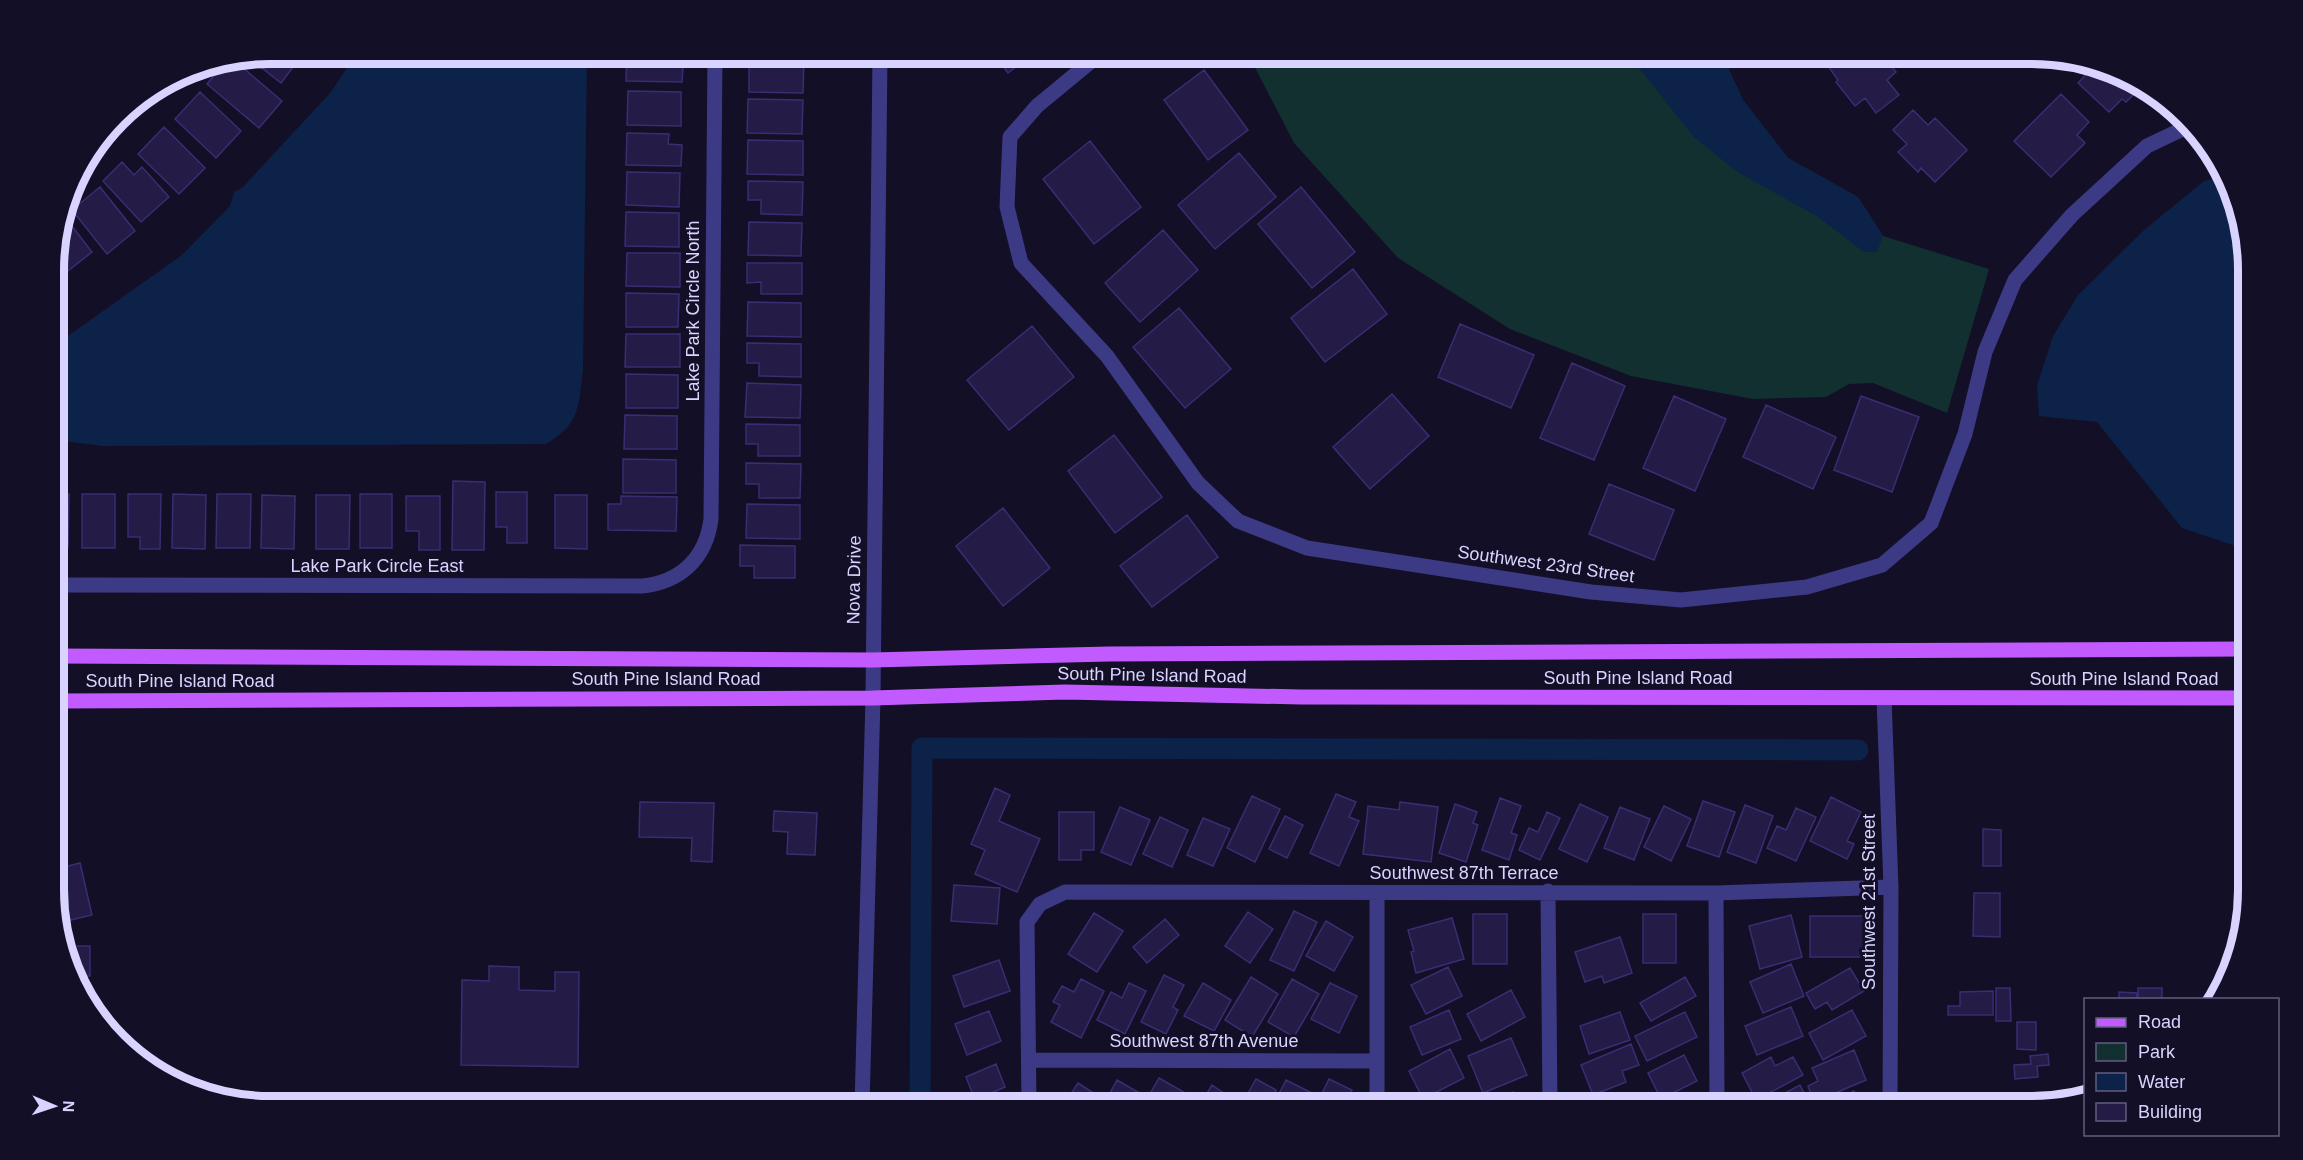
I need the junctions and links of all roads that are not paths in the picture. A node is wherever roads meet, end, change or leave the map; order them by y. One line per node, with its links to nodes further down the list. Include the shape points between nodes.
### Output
1 (715, 65): 5 (street, Lake Park Circle North, via 711,519 706,541)
2 (880, 65): 9 (street, Nova Drive)
3 (1087, 65): 4 (street, Southwest 23rd Street, via 1037,106 1011,137 1007,207 1021,263 1107,356 1198,483 1230,513 1238,520 1307,548 1591,592 1681,600 1807,586 1882,566 1931,523 1965,434 1985,352 2015,280 2072,215 2147,146)
4 (2182, 129)
5 (693, 564): 6 (street, Lake Park Circle East, via 667,581 642,586)
6 (64, 585)
7 (2238, 649): 9 (main road, South Pine Island Road, via 1121,654)
8 (64, 656): 9 (main road, South Pine Island Road)
9 (873, 660): 10 (street, Nova Drive)
10 (873, 698): 11 (main road, South Pine Island Road, via 1065,692 1301,697); 13 (main road, South Pine Island Road); 24 (street, Nova Drive)
11 (1884, 698): 12 (main road, South Pine Island Road); 14 (street, Southwest 21st Street)
12 (2238, 698)
13 (64, 701)
14 (1891, 887): 16 (street, Southwest 87th Terrace); 23 (street, Southwest 21st Street)
15 (1548, 891): 16 (street, Southwest 87th Terrace); 17 (street, Southwest 87th Terrace); 21 (street)
16 (1716, 892): 22 (street)
17 (1377, 893): 18 (street, Southwest 87th Terrace, via 1065,892 1040,904 1027,922); 19 (street)
18 (1030, 1060): 19 (street, Southwest 87th Avenue); 25 (street)
19 (1377, 1061): 20 (street)
20 (1377, 1095)
21 (1550, 1095)
22 (1718, 1095)
23 (1890, 1095)
24 (862, 1096)
25 (1029, 1096)

